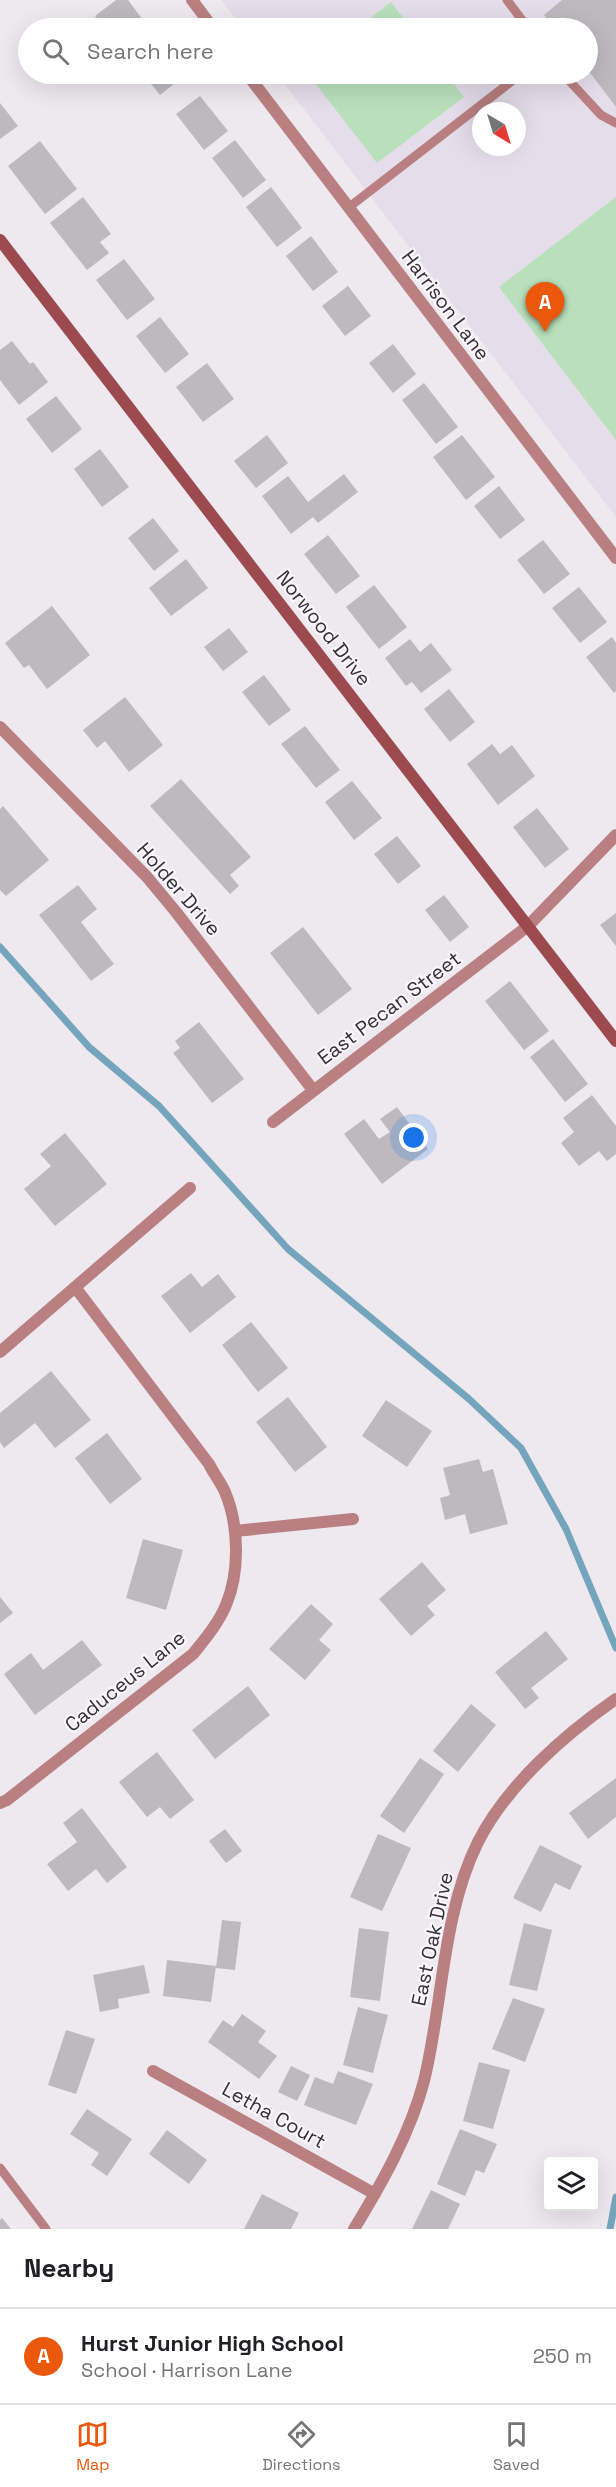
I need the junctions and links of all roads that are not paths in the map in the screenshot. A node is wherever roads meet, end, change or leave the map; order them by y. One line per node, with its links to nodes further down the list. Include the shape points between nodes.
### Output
1 (192, 0): 3 (street)
2 (507, 0): 4 (lane)
3 (206, 18)
4 (520, 18)
5 (255, 84): 9 (street, Harrison Lane)
6 (508, 84): 9 (lane)
7 (572, 84): 8 (lane, via 601,115)
8 (616, 123)
9 (348, 208): 11 (street, Harrison Lane)
10 (0, 240): 14 (street, Norwood Drive)
11 (616, 558)
12 (0, 727): 16 (street, Holder Drive, via 147,877)
13 (616, 835): 14 (street, East Pecan Street)
14 (528, 926): 15 (street, Norwood Drive); 16 (street, East Pecan Street)
15 (616, 1041)
16 (313, 1090): 17 (street, East Pecan Street)
17 (273, 1122)
18 (190, 1188): 19 (street)
19 (75, 1287): 20 (street); 22 (street, Caduceus Lane, via 209,1464 225,1494)
20 (0, 1352)
21 (353, 1519): 22 (street)
22 (235, 1531): 24 (street, Caduceus Lane, via 233,1581 227,1604 193,1654)
23 (612, 1702): 27 (street, East Oak Drive, via 533,1767 478,1841 455,1908 423,2082 405,2134)
24 (0, 1803)
25 (153, 2071): 27 (street, Letha Court)
26 (0, 2168): 28 (lane)
27 (375, 2194): 29 (street, East Oak Drive)
28 (46, 2229)
29 (354, 2229)

